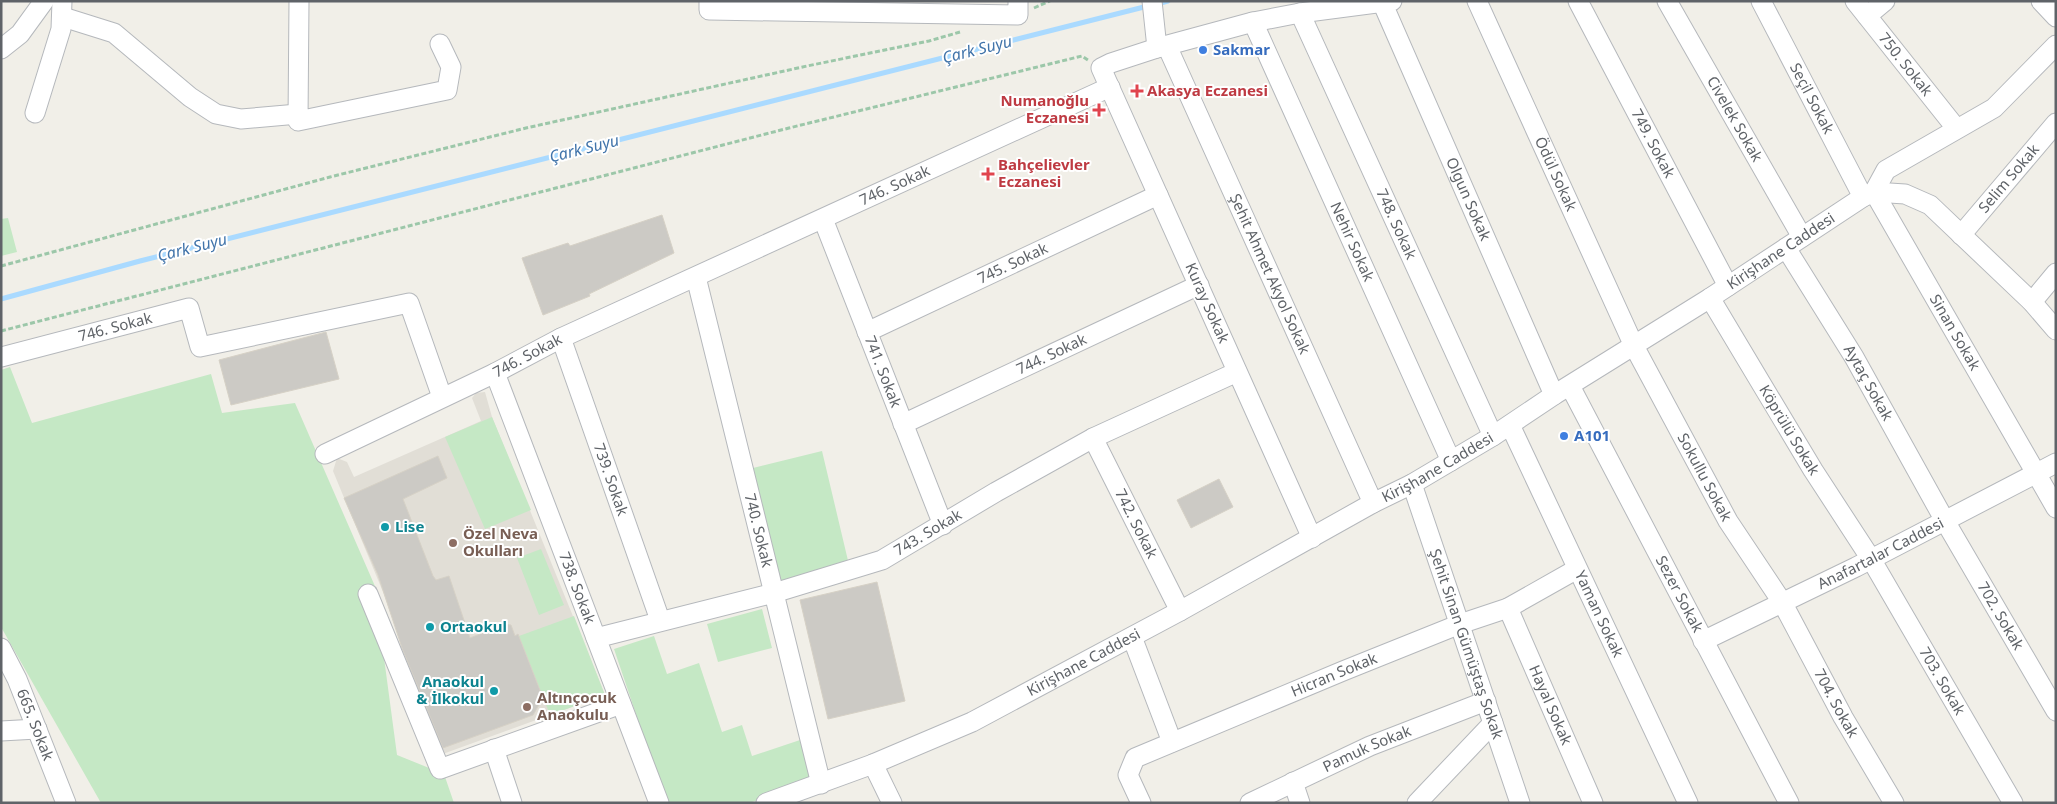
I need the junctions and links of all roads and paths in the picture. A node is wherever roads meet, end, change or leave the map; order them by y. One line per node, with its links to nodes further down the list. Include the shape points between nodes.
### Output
1 (44, 1): 23 (street, via 20,34)
2 (299, 1): 27 (street)
3 (709, 1): 13 (street, via 709,10)
4 (1050, 1): 13 (path)
5 (1152, 1): 20 (street, Şehit Ahmet Akyol Sokak)
6 (1477, 1): 47 (street, Ödül Sokak)
7 (1578, 1): 40 (street, 749. Sokak)
8 (1667, 1): 34 (street, Civelek Sokak)
9 (1761, 1): 30 (street, Seçil Sokak)
10 (1885, 1): 14 (street)
11 (2041, 1): 17 (street)
12 (1387, 2): 16 (street); 51 (street, Olgun Sokak)
13 (1018, 8)
14 (1861, 8): 29 (street, 750. Sokak)
15 (63, 9): 26 (street, via 61,29); 27 (street, via 114,33 190,98 216,114 241,120)
16 (1300, 13): 18 (street); 55 (street, 748. Sokak)
17 (2056, 17)
18 (1253, 22): 20 (street); 58 (street, Nehir Sokak)
19 (965, 31): 36 (path, via 517,131 330,177)
20 (1160, 43): 24 (street); 62 (street, Şehit Ahmet Akyol Sokak)
21 (440, 44): 27 (street, via 451,67 447,90 298,121)
22 (2056, 45): 29 (street, via 1994,108)
23 (1, 49)
24 (1101, 68): 25 (street, Kuray Sokak); 44 (path, via 1082,56 788,128)
25 (1110, 87): 31 (street, Kuray Sokak); 32 (street, 746. Sokak)
26 (35, 113)
27 (298, 114)
28 (2056, 124): 33 (street, Selim Sokak)
29 (1956, 128): 30 (street, via 1886,170)
30 (1868, 194): 33 (street, via 1905,194 1930,205); 34 (street, Kirişhane Caddesi); 60 (street, Sinan Sokak)
31 (1158, 195): 39 (street, Kuray Sokak); 45 (street, 745. Sokak)
32 (823, 219): 38 (street, 746. Sokak); 45 (street, 741. Sokak)
33 (1961, 235): 42 (street)
34 (1802, 237): 35 (street, Kirişhane Caddesi)
35 (1786, 248): 40 (street, Kirişhane Caddesi); 64 (street, Aytaç Sokak, via 1854,357)
36 (1, 266)
37 (2056, 273): 42 (street)
38 (696, 277): 46 (street, 746. Sokak); 69 (street, 740. Sokak)
39 (1199, 285): 49 (street, Kuray Sokak); 53 (street, 744. Sokak)
40 (1728, 286): 41 (street, Kirişhane Caddesi)
41 (1710, 298): 47 (street, Kirişhane Caddesi); 67 (street, Köprülü Sokak, via 1813,470)
42 (2032, 302): 43 (street)
43 (2056, 330)
44 (1, 331)
45 (867, 332): 53 (street, 741. Sokak)
46 (561, 338): 50 (street, 746. Sokak); 74 (street, 739. Sokak)
47 (1634, 346): 51 (street, Kirişhane Caddesi); 71 (street, Sokullu Sokak, via 1728,521)
48 (1, 357): 52 (street, 746. Sokak, via 189,308 200,347 409,303)
49 (1238, 372): 56 (street, 743. Sokak); 66 (street, Kuray Sokak)
50 (495, 373): 52 (street, 746. Sokak); 77 (street, 738. Sokak)
51 (1562, 391): 54 (street, Kirişhane Caddesi); 78 (street, Sezer Sokak)
52 (442, 397): 57 (street)
53 (904, 424): 65 (street, 741. Sokak)
54 (1510, 425): 55 (street, Kirişhane Caddesi); 68 (street, Yaman Sokak)
55 (1493, 436): 58 (street, Kirişhane Caddesi)
56 (1093, 438): 65 (street, 743. Sokak); 73 (street, 742. Sokak)
57 (325, 454)
58 (1451, 461): 61 (street, Kirişhane Caddesi)
59 (2056, 463): 60 (street, Anafartalar Caddesi)
60 (2036, 473): 63 (street, Sinan Sokak); 64 (street, Anafartalar Caddesi)
61 (1412, 484): 62 (street, Kirişhane Caddesi); 75 (street, Şehit Sinan Gümüştaş Sokak)
62 (1372, 503): 66 (street, Kirişhane Caddesi)
63 (2056, 508)
64 (1945, 521): 67 (street, Anafartalar Caddesi); 82 (street, 702. Sokak)
65 (943, 525): 69 (street, 743. Sokak, via 882,560)
66 (1312, 538): 73 (street, Kirişhane Caddesi)
67 (1871, 559): 71 (street, Anafartalar Caddesi); 105 (street, 703. Sokak)
68 (1577, 569): 72 (street, Hicran Sokak); 102 (street, Yaman Sokak)
69 (774, 593): 74 (street, 743. Sokak); 90 (street, 740. Sokak)
70 (368, 594): 87 (street, via 440,769)
71 (1782, 602): 78 (street, Anafartalar Caddesi); 104 (street, 704. Sokak, via 1843,717)
72 (1508, 608): 75 (street, Hicran Sokak); 101 (street, Hayal Sokak)
73 (1180, 611): 76 (street, Kirişhane Caddesi)
74 (660, 620): 77 (street, 743. Sokak)
75 (1460, 624): 80 (street, Şehit Sinan Gümüştaş Sokak); 86 (street, Hicran Sokak)
76 (1132, 637): 86 (street); 88 (street, Kirişhane Caddesi, via 972,722)
77 (596, 638): 81 (street, 738. Sokak)
78 (1703, 641): 103 (street, Sezer Sokak)
79 (1, 648): 84 (street, 665. Sokak)
80 (1486, 701): 83 (street, Şehit Sinan Gümüştaş Sokak); 89 (street, Pamuk Sokak, via 1370,746)
81 (621, 704): 87 (street); 93 (street, 738. Sokak)
82 (2056, 711)
83 (1493, 723): 99 (street); 100 (street, Şehit Sinan Gümüştaş Sokak)
84 (37, 729): 85 (street); 91 (street, 665. Sokak)
85 (1, 732)
86 (1172, 742): 96 (street, Hicran Sokak, via 1135,758 1128,775)
87 (494, 749): 92 (street)
88 (873, 764): 90 (street, Kirişhane Caddesi); 95 (street)
89 (1293, 782): 97 (street, Pamuk Sokak); 98 (street)
90 (821, 784): 94 (street, Kirişhane Caddesi)
91 (66, 803)
92 (512, 803)
93 (659, 803)
94 (766, 803)
95 (892, 803)
96 (1141, 803)
97 (1250, 803)
98 (1300, 803)
99 (1417, 803)
100 (1520, 803)
101 (1593, 803)
102 (1688, 803)
103 (1789, 803)
104 (1894, 803)
105 (2013, 803)

